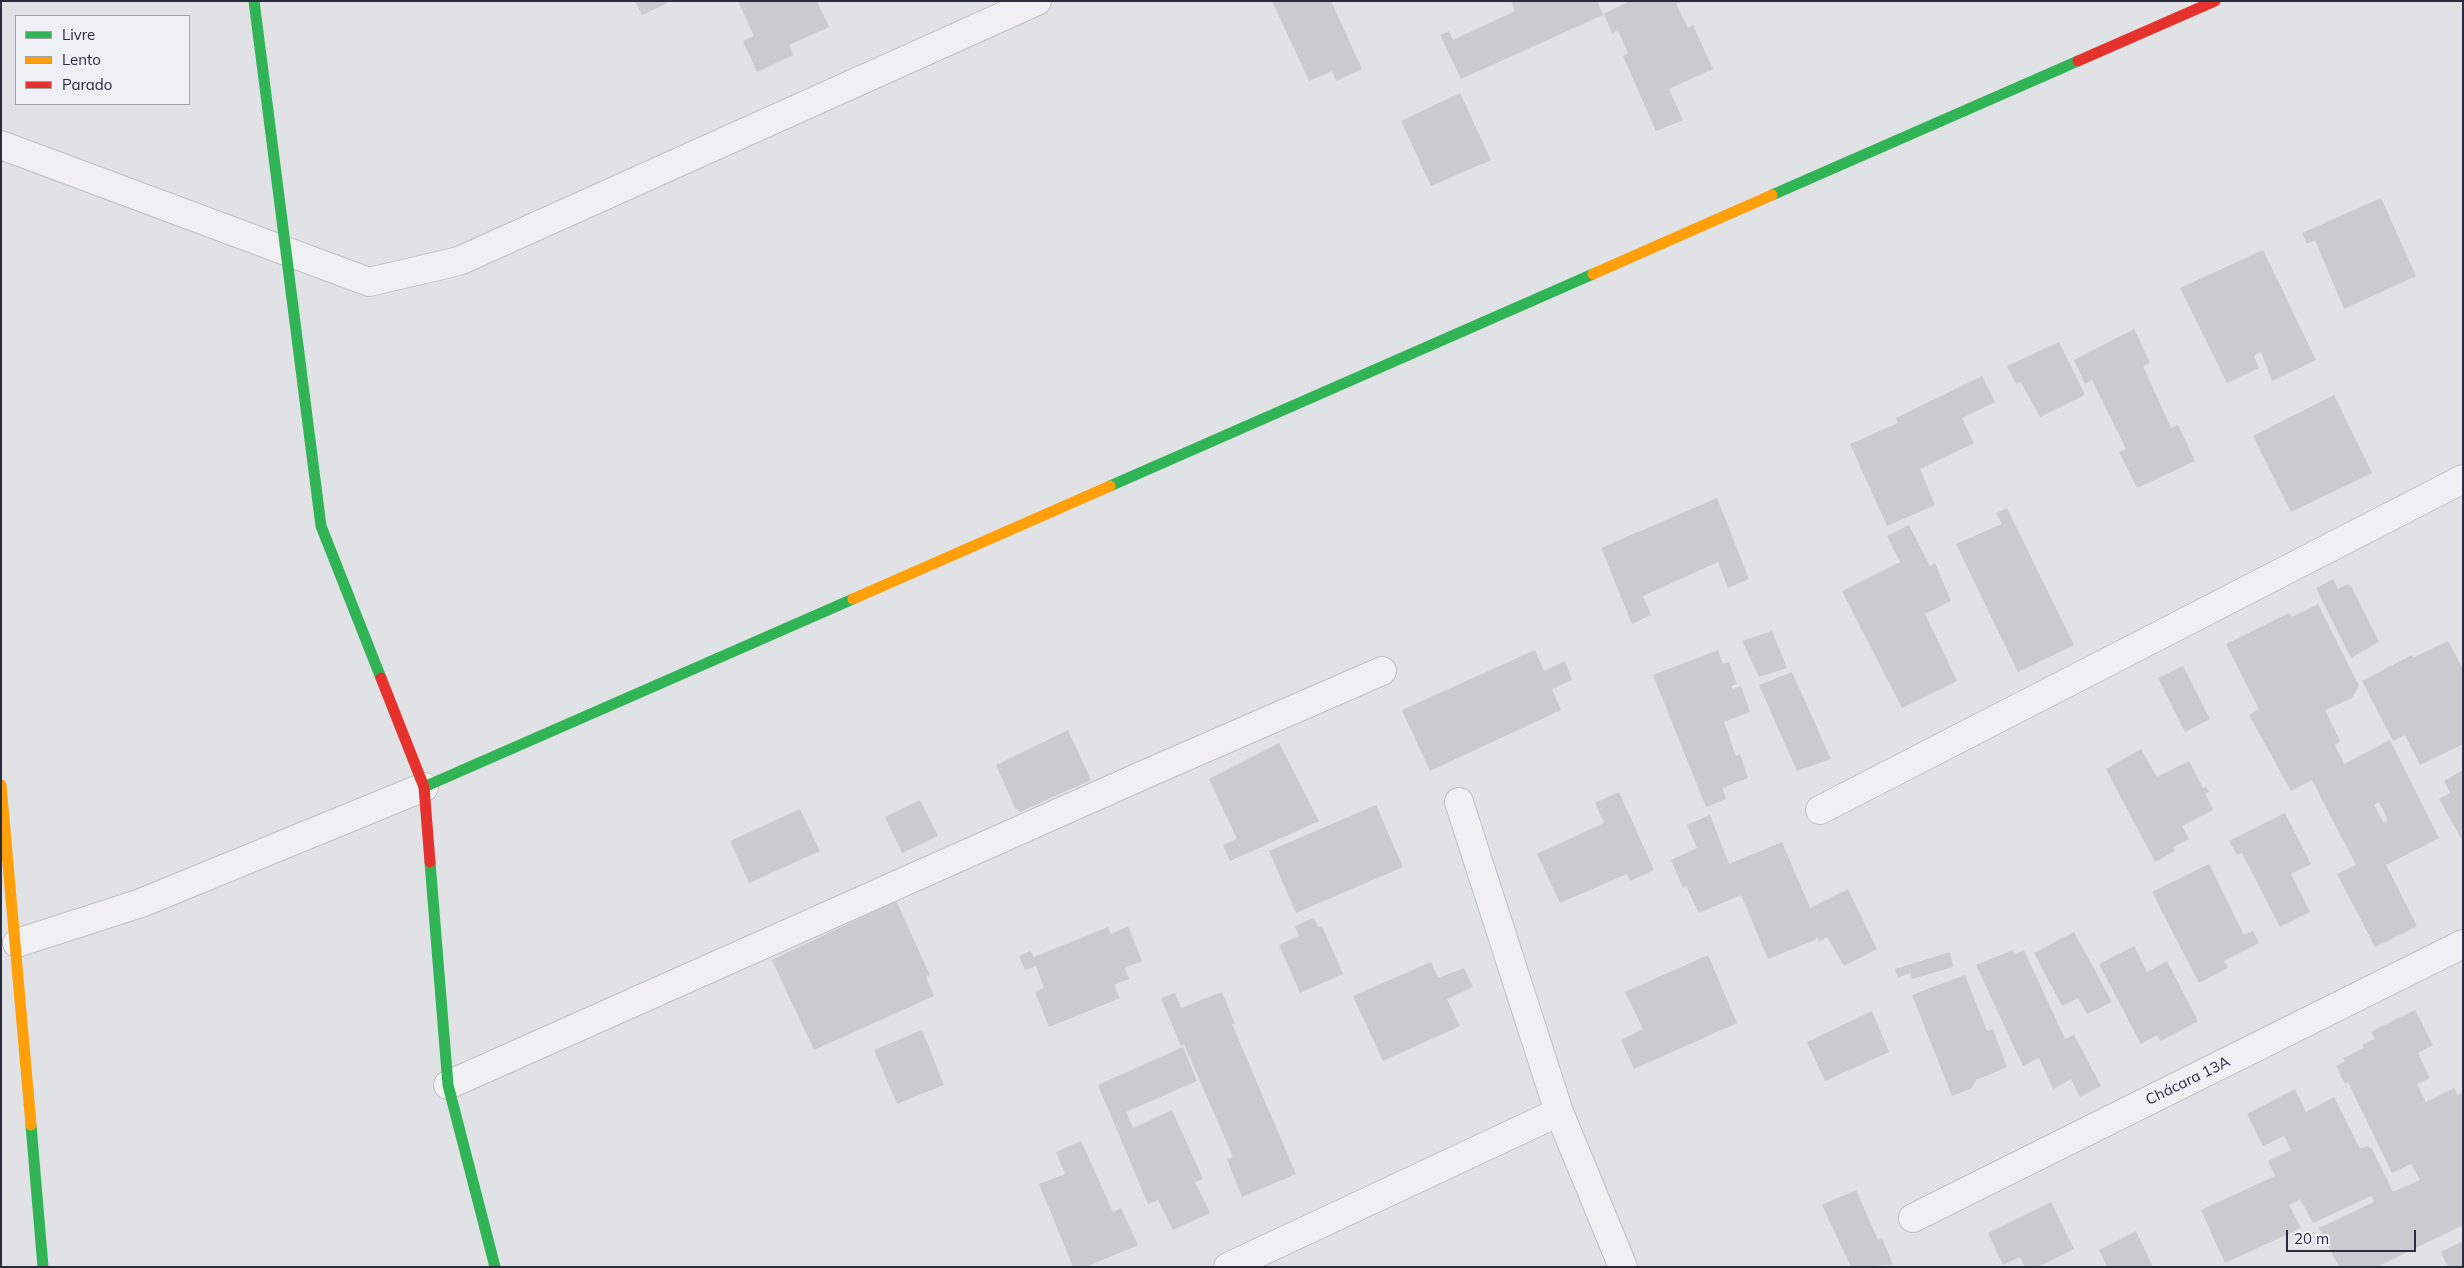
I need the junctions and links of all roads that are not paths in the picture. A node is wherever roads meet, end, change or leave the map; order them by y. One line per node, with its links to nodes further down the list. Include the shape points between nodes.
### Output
1 (254, 1): 5 (main road)
2 (1037, 1): 5 (street, via 459,261 369,282)
3 (2215, 1): 9 (main road)
4 (1, 145): 5 (street)
5 (285, 249): 9 (main road, via 321,526)
6 (2463, 479): 11 (street)
7 (1382, 671): 14 (street)
8 (1, 785): 12 (main road)
9 (424, 787): 12 (street, via 141,903); 14 (main road)
10 (1459, 802): 15 (street)
11 (1820, 810)
12 (17, 943): 17 (main road)
13 (2463, 944): 16 (street, Chácara 13A)
14 (448, 1085): 18 (main road)
15 (1559, 1112): 19 (street); 20 (street)
16 (1913, 1218)
17 (44, 1267)
18 (495, 1267)
19 (1228, 1267)
20 (1624, 1267)

